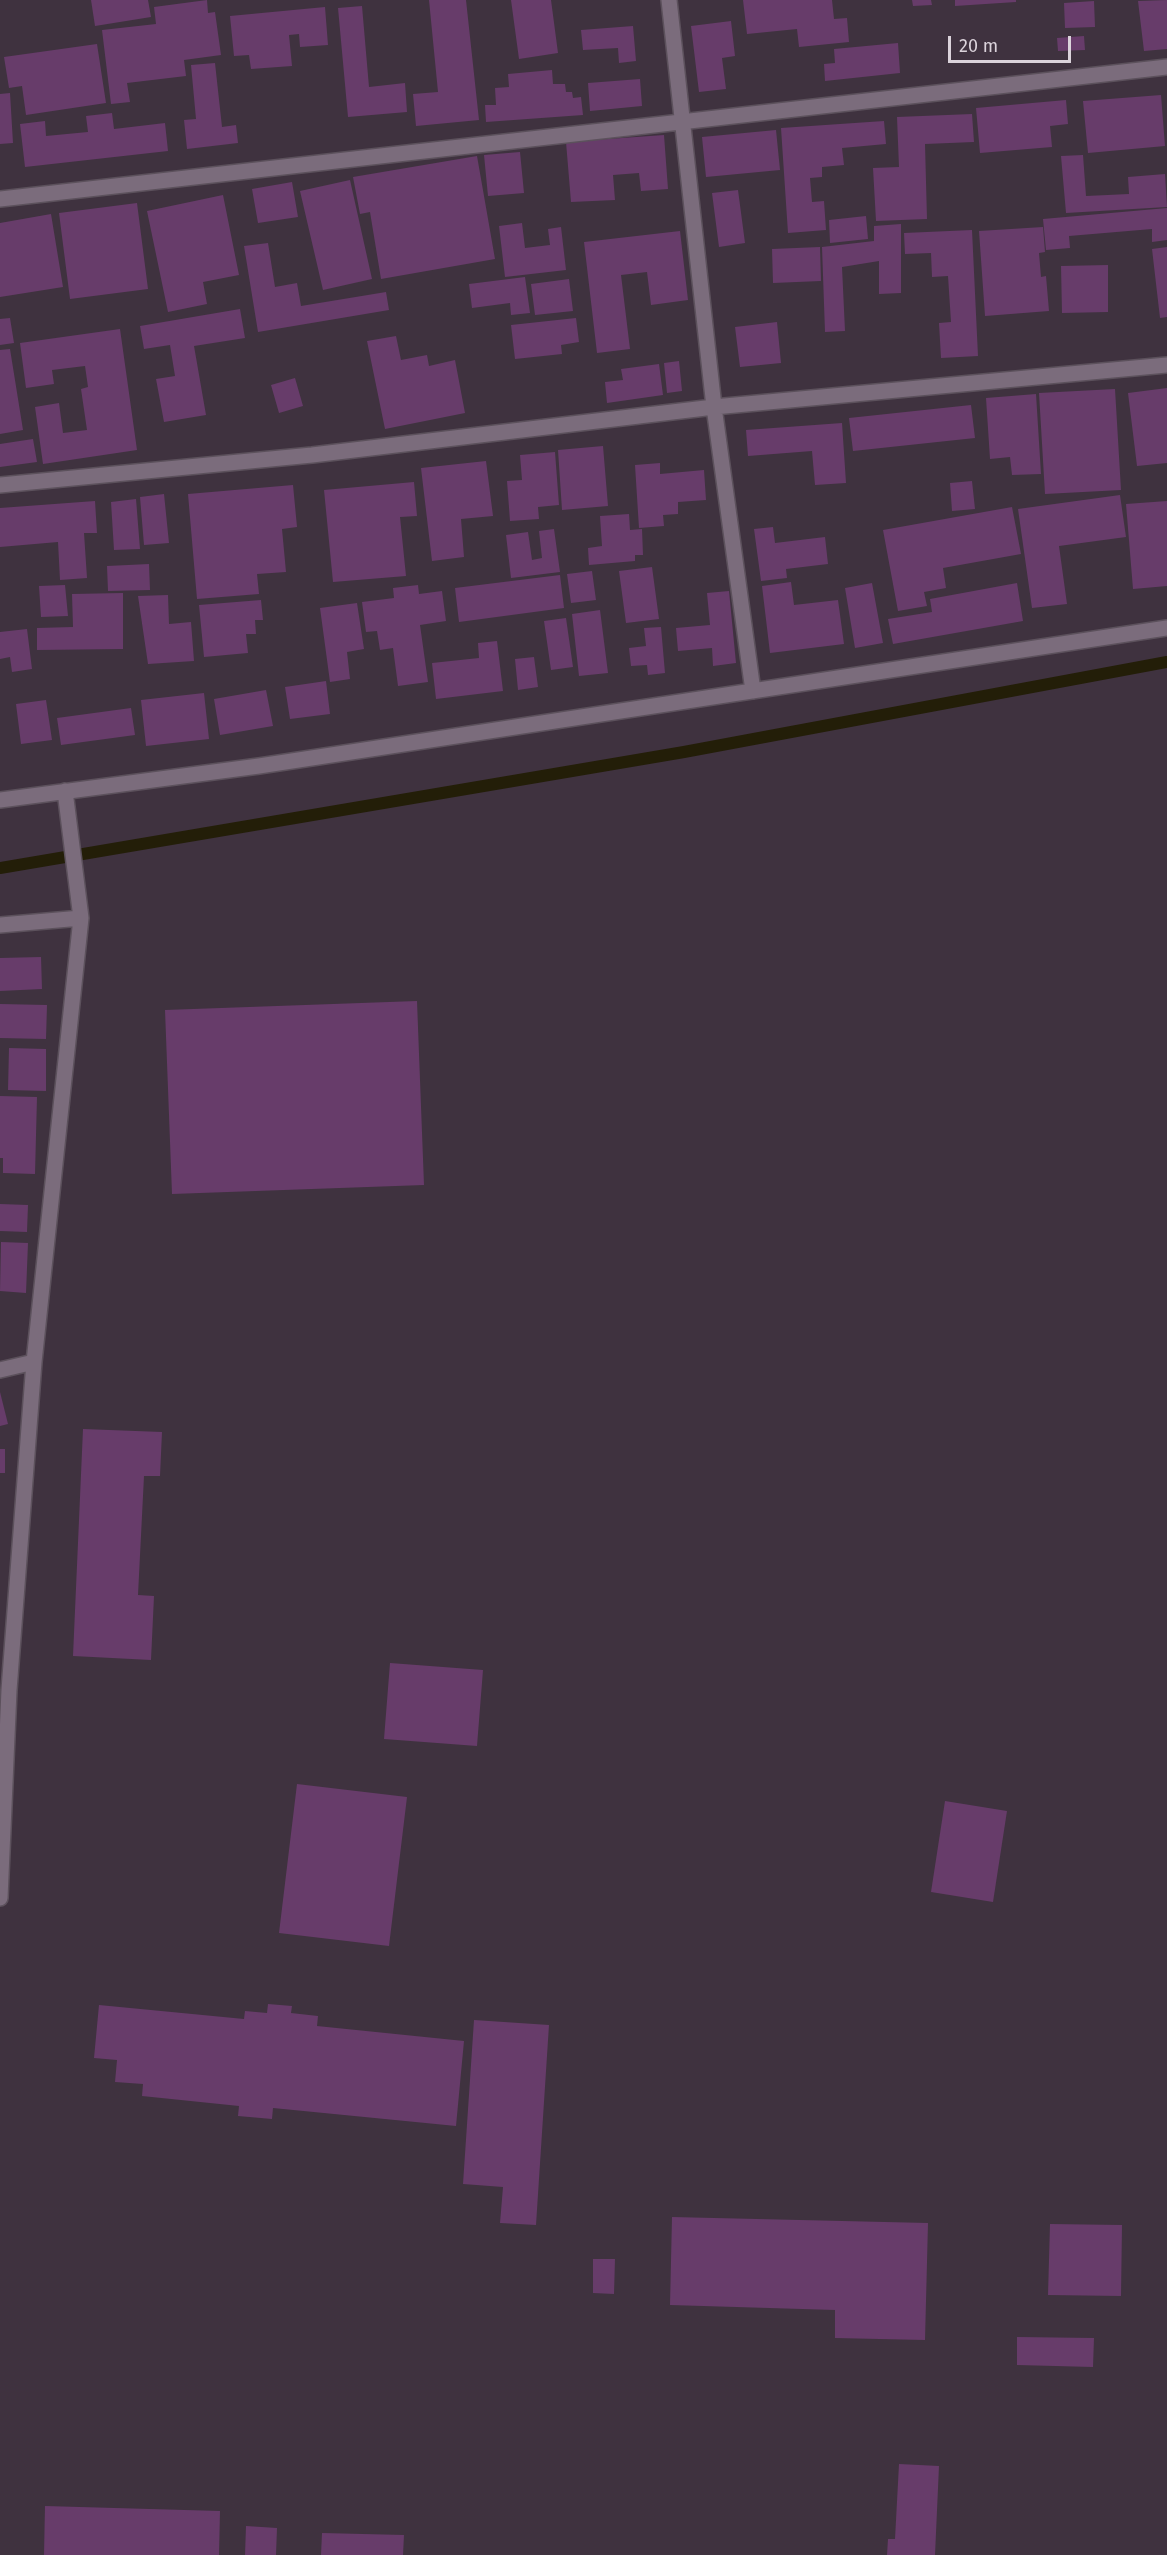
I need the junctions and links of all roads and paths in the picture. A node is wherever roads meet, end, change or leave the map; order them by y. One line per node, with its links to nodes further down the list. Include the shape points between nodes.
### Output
1 (669, 0): 3 (street)
2 (1167, 67): 3 (street)
3 (684, 120): 4 (street); 6 (street)
4 (0, 198)
5 (1167, 365): 6 (street)
6 (714, 406): 7 (street, via 312,455); 9 (street)
7 (0, 485)
8 (1167, 628): 9 (street)
9 (753, 691): 10 (street)
10 (65, 791): 11 (street); 12 (street)
11 (4, 801)
12 (81, 918): 13 (street); 14 (street)
13 (0, 925)
14 (34, 1362): 15 (street); 16 (street)
15 (0, 1370)
16 (5, 1691): 17 (street)
17 (0, 1898)

